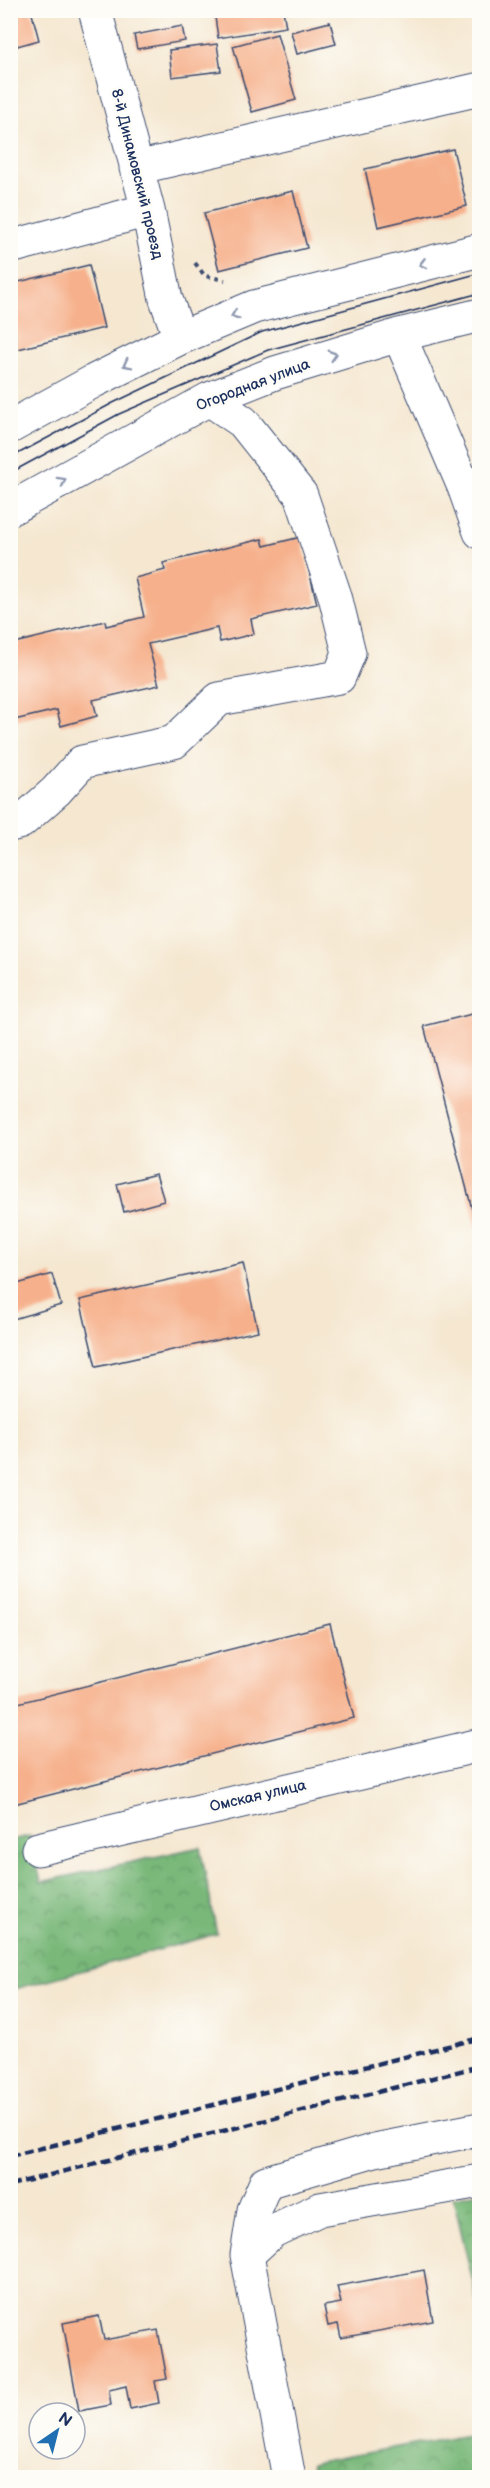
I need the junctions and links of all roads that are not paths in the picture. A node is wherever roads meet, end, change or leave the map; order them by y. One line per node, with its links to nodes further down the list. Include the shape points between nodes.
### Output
1 (95, 10): 3 (street, 8-й Динамовский проезд)
2 (480, 88): 3 (street)
3 (136, 168): 4 (street, 8-й Динамовский проезд)
4 (148, 210): 5 (street); 9 (street, 8-й Динамовский проезд, via 166,299)
5 (10, 247)
6 (480, 250): 9 (street, one-way to 9, via 254,307)
7 (480, 315): 8 (street, Огородная улица)
8 (399, 335): 10 (street, Огородная улица, one-way to 8, via 275,373); 13 (street)
9 (180, 338): 11 (street, one-way to 11)
10 (209, 399): 12 (street, Огородная улица, one-way to 10); 14 (street, via 243,422 301,495 349,653 339,677 219,699 174,742 82,762 21,822)
11 (10, 427)
12 (10, 509)
13 (480, 532)
14 (10, 825)
15 (480, 1745): 16 (street, Омская улица)
16 (38, 1850)
17 (480, 2129): 19 (street, via 375,2150 266,2182 254,2210)
18 (480, 2181): 19 (street, via 320,2209 273,2231)
19 (247, 2255): 20 (street)
20 (289, 2478)

